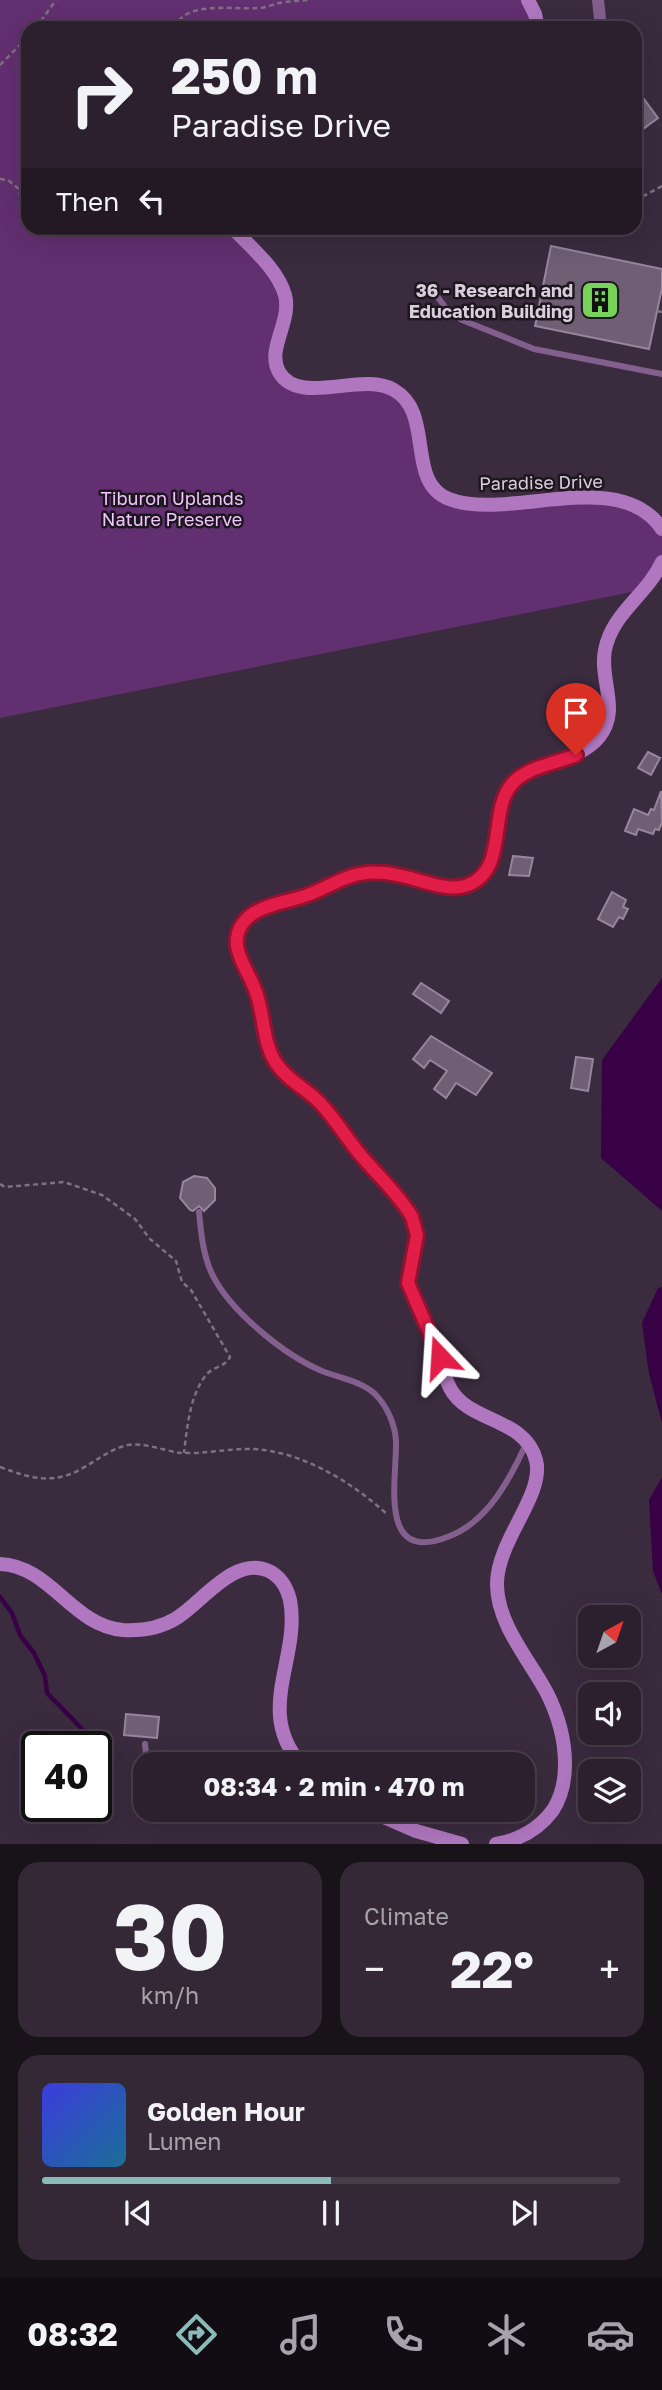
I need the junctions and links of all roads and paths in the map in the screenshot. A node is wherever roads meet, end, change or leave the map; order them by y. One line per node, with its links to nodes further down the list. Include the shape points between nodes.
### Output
1 (56, 0): 5 (path)
2 (308, 0): 6 (path, via 260,8 215,5 189,9)
3 (528, 0): 7 (street)
4 (598, 0): 8 (street)
5 (41, 21)
6 (178, 21)
7 (536, 21)
8 (600, 21)
9 (21, 44): 10 (path)
10 (0, 65)
11 (0, 178): 14 (path, via 19,189)
12 (662, 186): 13 (path)
13 (642, 198)
14 (21, 201)
15 (239, 235): 18 (street, Paradise Drive, via 269,267 285,295 286,314 275,356 279,373 305,388 373,384 401,394 416,419 429,481 443,496 472,503 606,498 640,510)
16 (431, 288): 17 (lane, via 462,320 534,349)
17 (662, 374)
18 (662, 529)
19 (662, 562): 22 (street, via 610,634 604,657 609,713 601,734 576,755 525,774 509,787 491,860 477,880 449,887 391,872 362,873 258,911 244,922 237,938 237,951 259,999 275,1062 322,1105 412,1217 417,1235 408,1283 449,1387 467,1407 513,1430)
20 (0, 1184): 23 (path, via 64,1182 86,1187 135,1219 176,1261 182,1282 230,1357 204,1379 191,1411)
21 (199, 1212): 25 (lane, via 203,1246 223,1293 294,1357 366,1387 390,1413 396,1439)
22 (527, 1443): 25 (lane, via 507,1482 462,1531 441,1540 419,1541 405,1534); 32 (street, via 535,1457 537,1476 504,1547 497,1589 506,1621 554,1711 565,1772 559,1800 542,1822 522,1836)
23 (184, 1453): 24 (path, via 133,1444 111,1449 54,1480 27,1478); 25 (path, via 257,1450 303,1461 342,1478)
24 (0, 1467)
25 (396, 1522)
26 (0, 1564): 29 (street, via 36,1575 93,1622 124,1630 168,1623 244,1569 272,1573 287,1590 291,1612 280,1721)
27 (145, 1744): 28 (lane)
28 (146, 1752)
29 (293, 1752)
30 (395, 1822): 31 (street)
31 (462, 1844)
32 (496, 1844)

